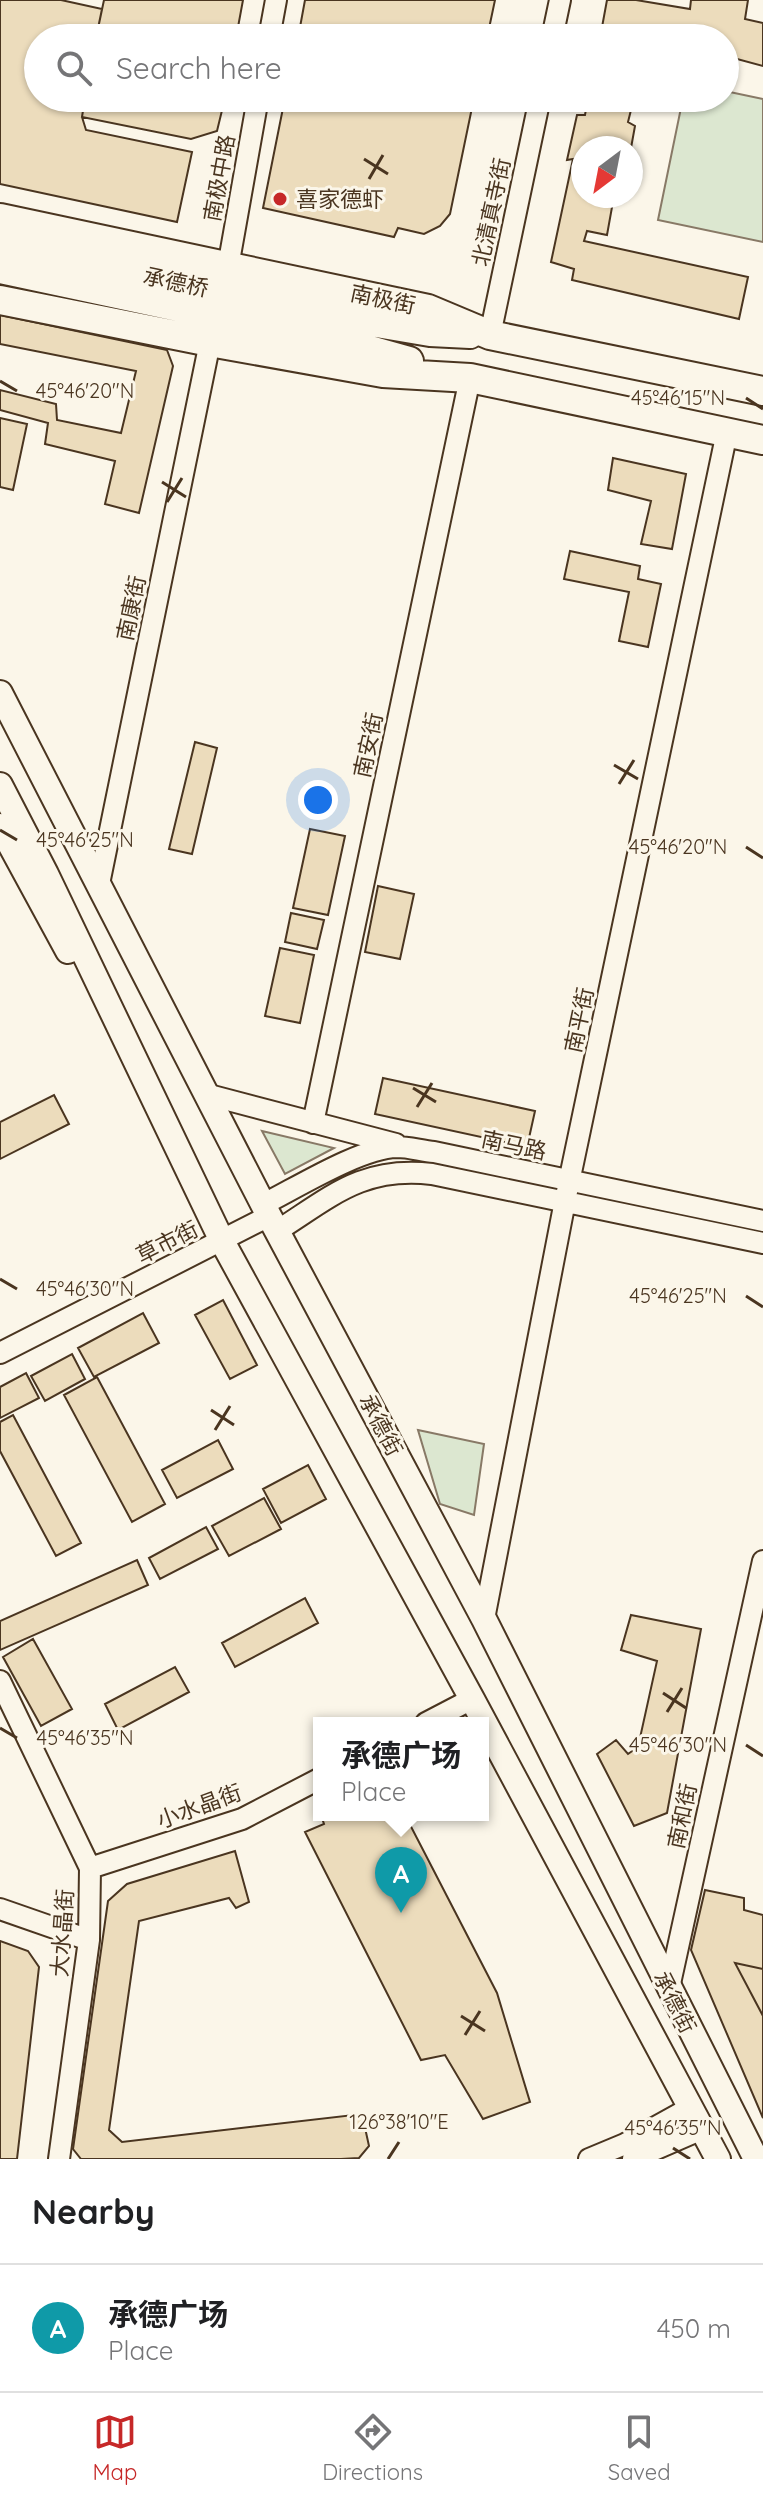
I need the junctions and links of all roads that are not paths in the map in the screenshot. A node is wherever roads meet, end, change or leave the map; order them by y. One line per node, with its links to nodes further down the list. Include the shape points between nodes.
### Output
1 (276, 0): 3 (street)
2 (560, 0): 4 (street)
3 (272, 24)
4 (555, 24)
5 (256, 112): 9 (street, 南极中路)
6 (537, 112): 13 (street, 北清真寺街)
7 (0, 218): 9 (highway, 南极街)
8 (0, 246): 12 (highway, 承德桥)
9 (228, 267): 13 (highway, 南极街, via 428,309)
10 (0, 269): 12 (highway, 承德桥)
11 (0, 300): 14 (highway)
12 (347, 331): 13 (highway); 15 (highway)
13 (490, 335): 16 (highway, 南极街)
14 (210, 342): 15 (highway, via 383,373); 22 (street, 南康街)
15 (470, 378): 17 (highway); 25 (street, 南安街)
16 (763, 391)
17 (727, 432): 18 (highway); 27 (street, 南平街)
18 (763, 440)
19 (0, 693): 22 (main road, 承德街)
20 (0, 785): 23 (main road)
21 (0, 826): 23 (main road)
22 (99, 884): 24 (main road, 承德街)
23 (148, 1082): 30 (main road)
24 (209, 1095): 25 (street); 28 (main road, 承德街)
25 (313, 1123): 26 (street)
26 (419, 1150): 27 (street, 南马路); 28 (street, 南马路, via 397,1147 352,1160)
27 (567, 1191): 28 (street, 南马路, via 393,1172 363,1178); 29 (street, 南马路); 31 (street, 南马路); 34 (street, 南平街)
28 (270, 1217): 30 (street, 草市街); 34 (main road, 承德街)
29 (763, 1221)
30 (222, 1241): 32 (street, 草市街); 36 (main road)
31 (763, 1243)
32 (0, 1353)
33 (763, 1561): 44 (street, 南和街)
34 (484, 1619): 44 (main road, 承德街)
35 (0, 1681): 41 (street, 大水晶街)
36 (472, 1699): 37 (street); 38 (main road)
37 (438, 1717)
38 (482, 1717)
39 (489, 1731): 45 (main road)
40 (313, 1782): 41 (street, 小水晶街, via 242,1819)
41 (90, 1868): 43 (street, 大水晶街)
42 (0, 1909): 43 (street)
43 (89, 1940): 47 (street, 大水晶街)
44 (669, 1988): 51 (main road, 承德街)
45 (690, 2108): 46 (main road); 48 (street)
46 (702, 2129): 49 (street); 50 (main road)
47 (59, 2159)
48 (589, 2159)
49 (633, 2159)
50 (718, 2159)
51 (756, 2159)

